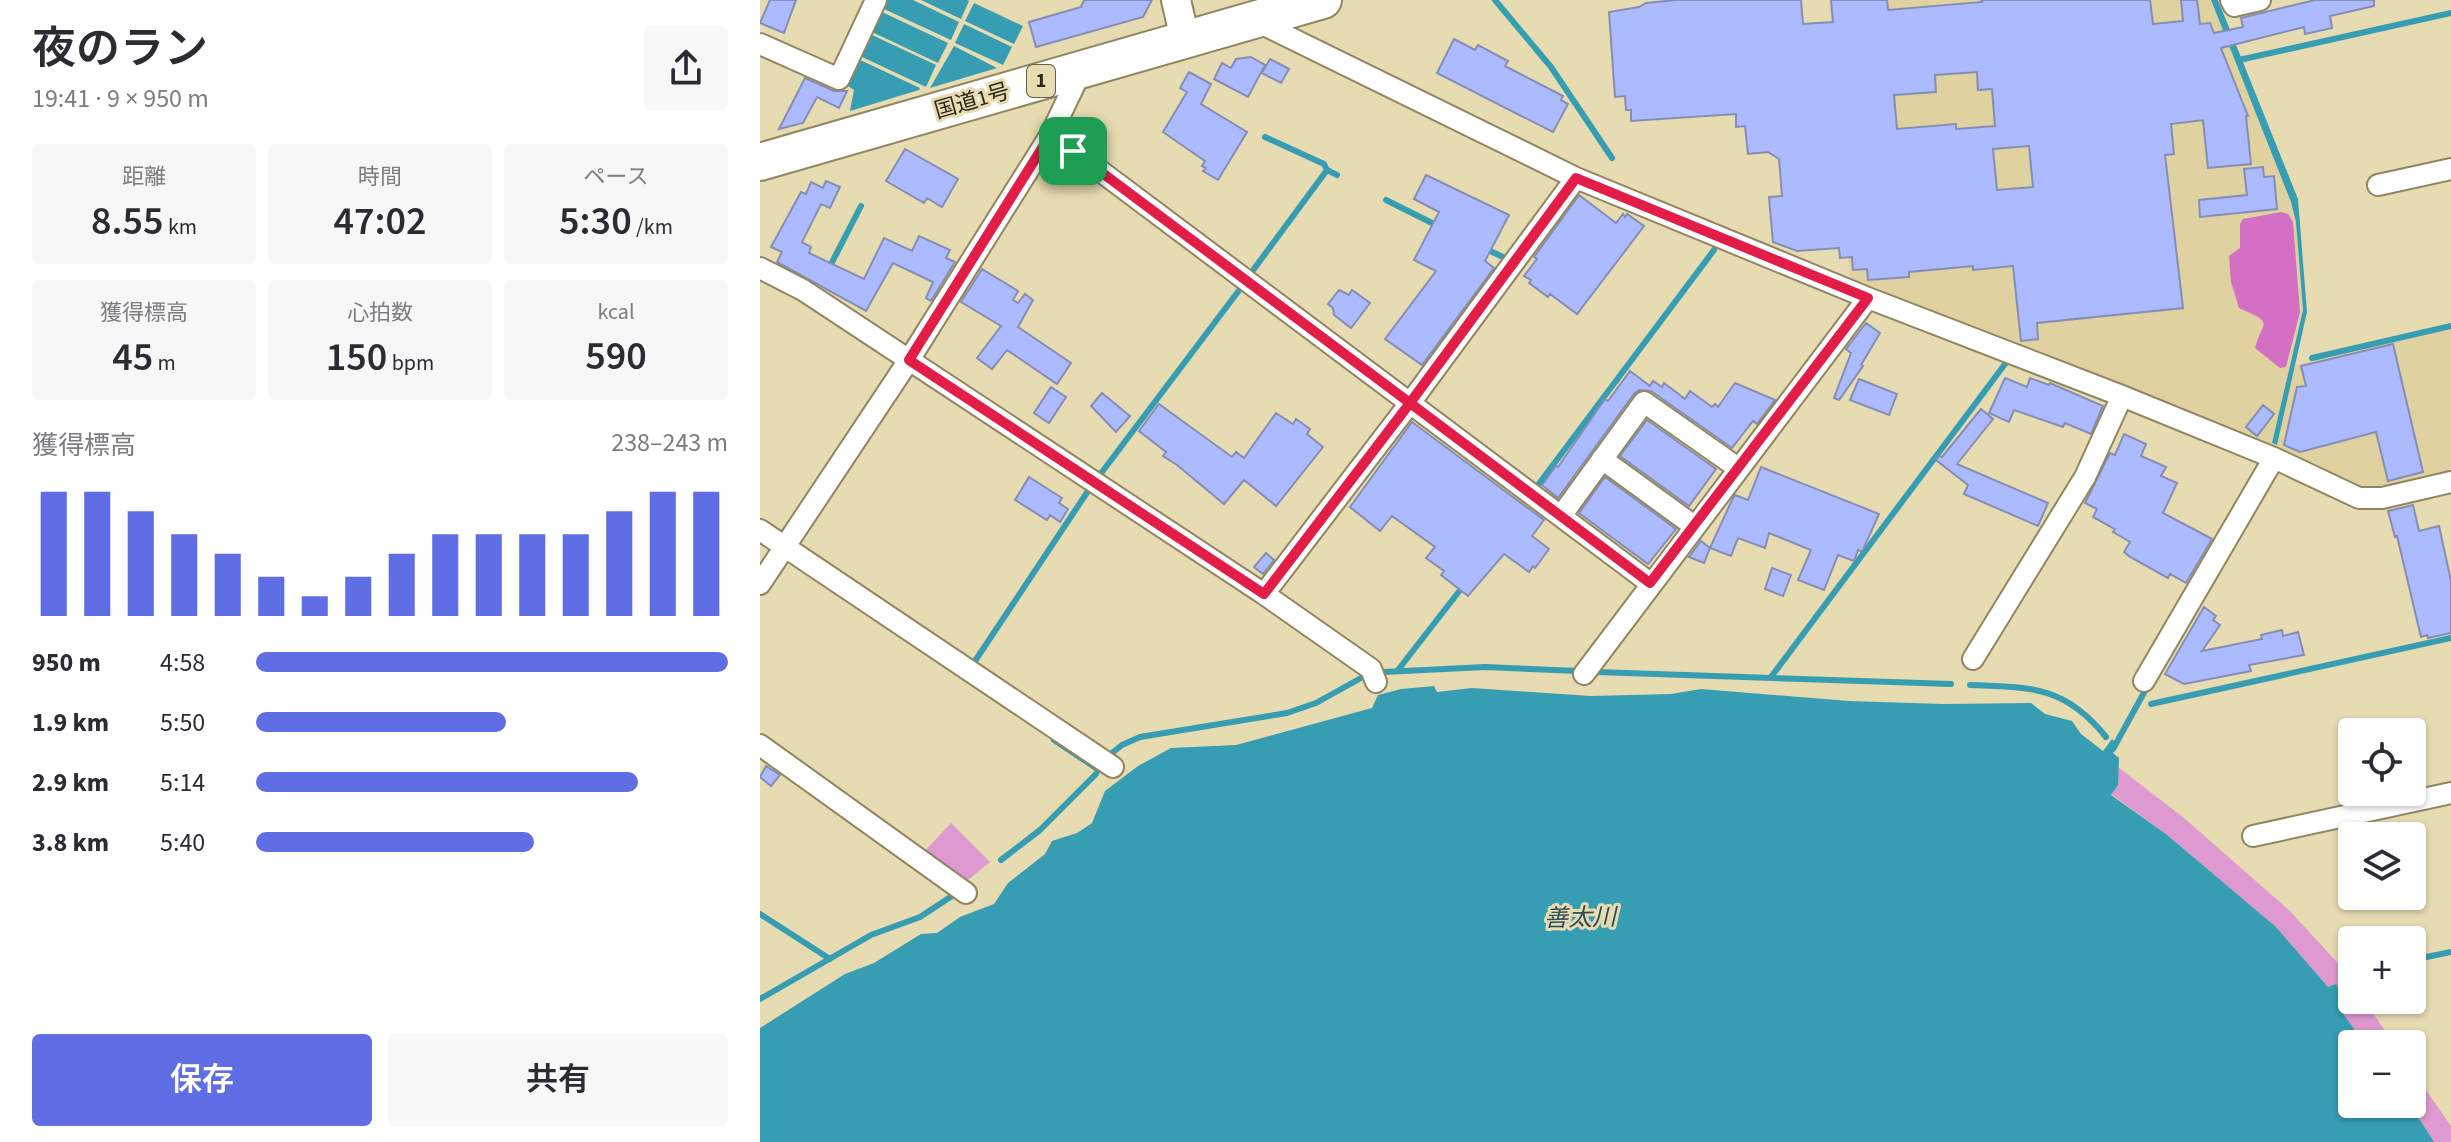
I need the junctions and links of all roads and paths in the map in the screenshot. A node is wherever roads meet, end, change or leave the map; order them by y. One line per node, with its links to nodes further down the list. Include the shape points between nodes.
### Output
1 (876, 0): 8 (street, via 839,79)
2 (1176, 0): 7 (main road)
3 (1323, 0): 6 (highway, 国道1号 / 1)
4 (2231, 0): 5 (street, via 2234,6)
5 (2260, 0)
6 (1254, 20): 7 (highway, 国道1号 / 1); 13 (street)
7 (1185, 39): 9 (highway, 国道1号 / 1)
8 (760, 44)
9 (1082, 69): 10 (street); 11 (highway, 国道1号 / 1)
10 (1051, 134): 17 (street); 19 (street)
11 (760, 162)
12 (2451, 169): 14 (street)
13 (1576, 178): 16 (street); 19 (street)
14 (2378, 185)
15 (760, 268): 17 (street)
16 (1868, 298): 18 (street); 22 (street)
17 (909, 360): 27 (street); 30 (street)
18 (2122, 396): 20 (street); 31 (street, via 2085,477)
19 (1410, 403): 24 (street); 30 (street)
20 (2274, 458): 23 (street, via 2371,500); 33 (street)
21 (1602, 459): 22 (street, via 1644,402); 24 (street); 25 (street)
22 (1738, 468): 25 (street)
23 (2451, 482)
24 (1561, 516): 28 (street)
25 (1694, 526): 28 (street)
26 (760, 530): 27 (street)
27 (785, 547): 29 (street); 36 (street)
28 (1650, 583): 32 (street)
29 (760, 584)
30 (1264, 594): 34 (street, via 1371,669)
31 (1973, 659)
32 (1584, 674)
33 (2144, 681)
34 (1376, 682)
35 (760, 745): 39 (street)
36 (1113, 767)
37 (2451, 793): 38 (street)
38 (2253, 836)
39 (966, 893)

